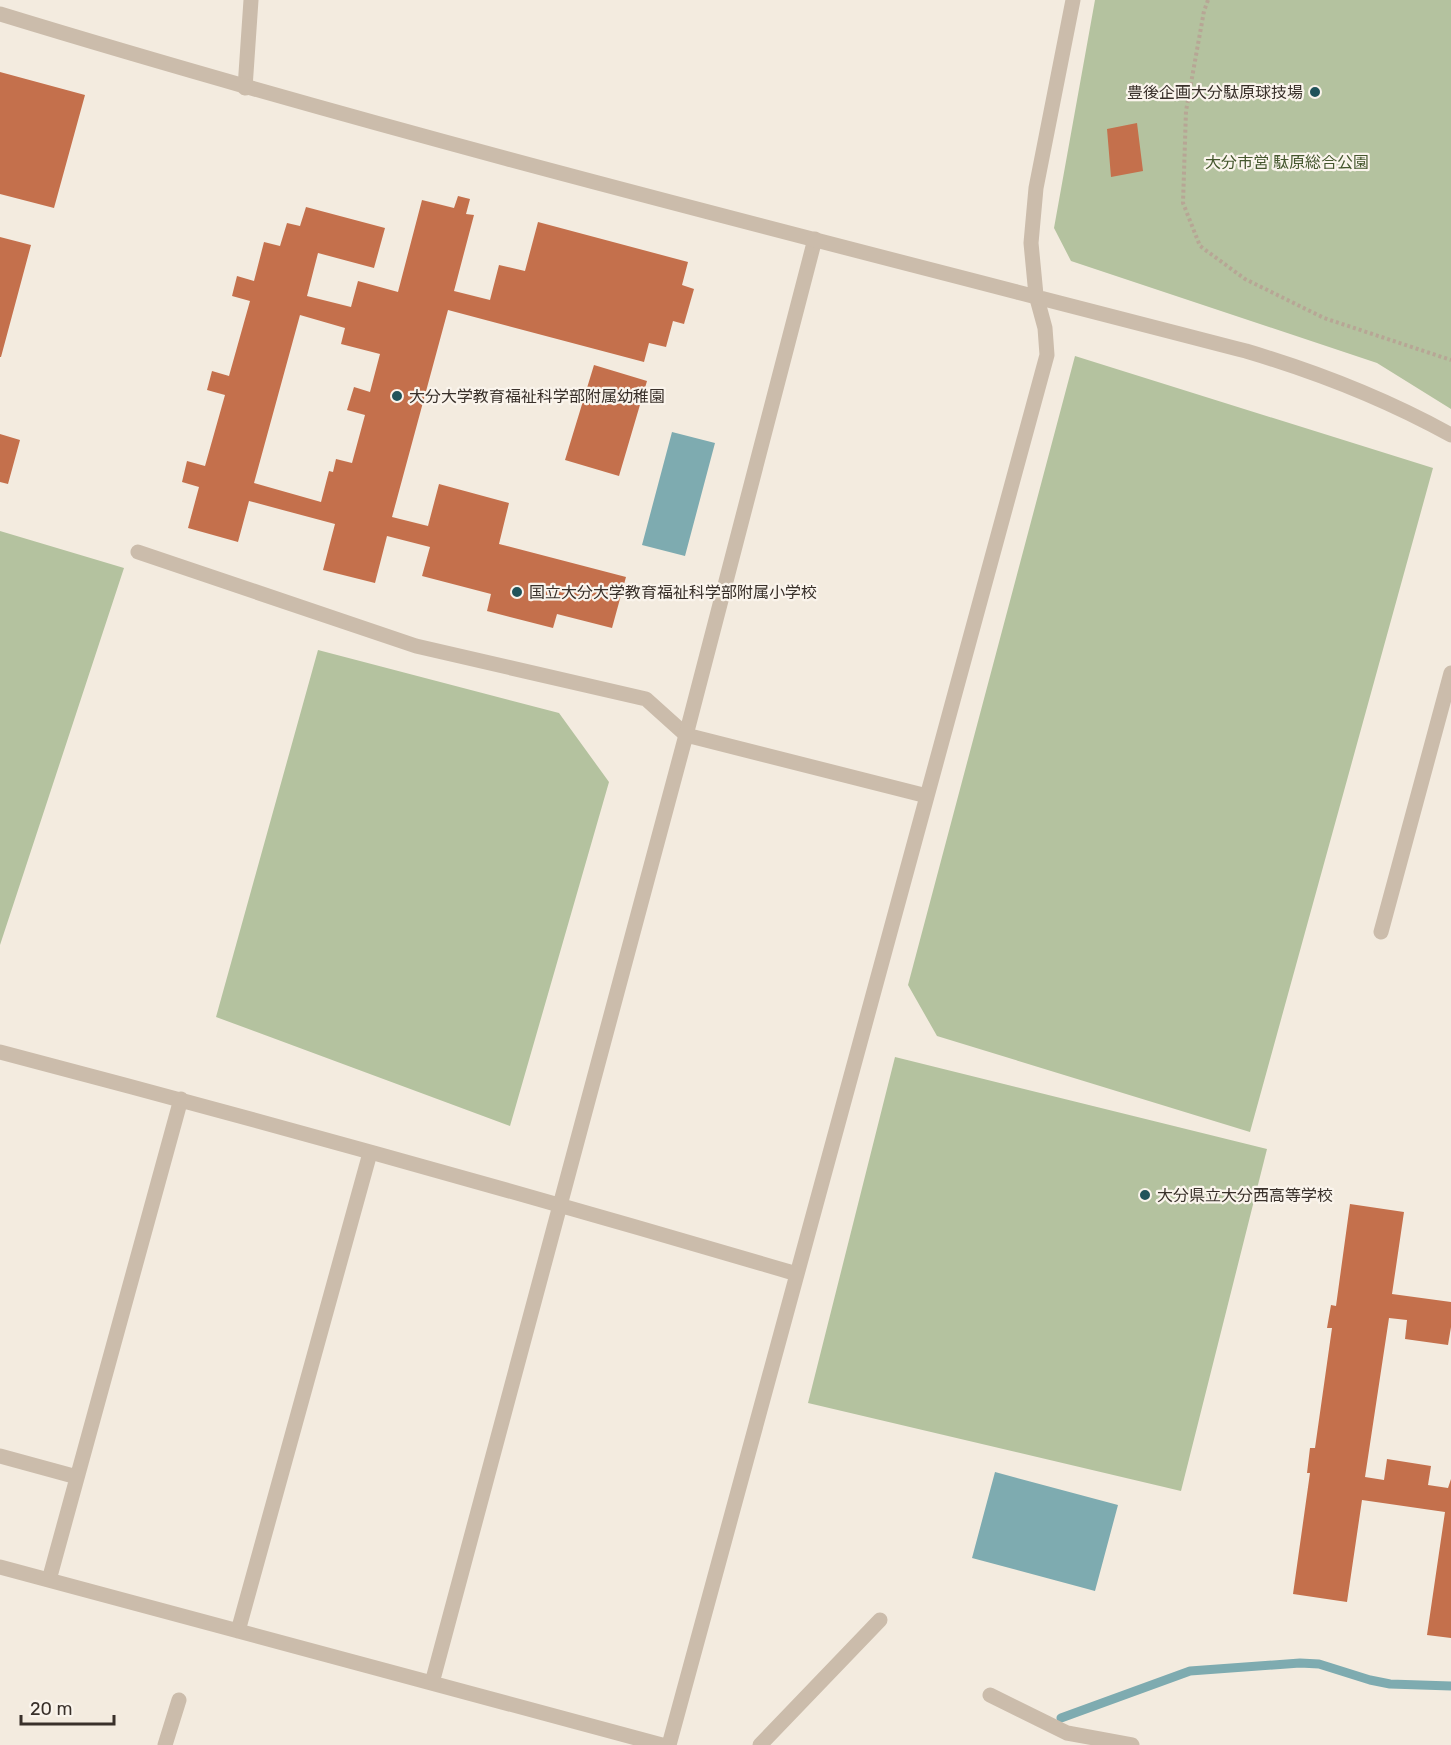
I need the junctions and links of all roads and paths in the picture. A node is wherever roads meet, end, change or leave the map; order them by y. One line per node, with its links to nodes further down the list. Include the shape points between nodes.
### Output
1 (251, 0): 5 (street)
2 (1073, 0): 7 (street, via 1035,198 1031,243)
3 (1208, 0): 8 (path, via 1186,111 1183,203 1200,246 1245,279 1324,318)
4 (0, 14): 5 (street)
5 (245, 88): 6 (street)
6 (815, 239): 7 (street); 12 (street)
7 (1036, 295): 9 (street, via 1283,362 1393,404); 13 (street, via 1047,355)
8 (1451, 360)
9 (1451, 435)
10 (138, 552): 12 (street, via 416,646 646,699)
11 (1451, 673): 14 (street)
12 (686, 735): 13 (street); 18 (street)
13 (927, 796): 19 (street)
14 (1381, 932)
15 (0, 1052): 16 (street)
16 (181, 1099): 17 (street); 21 (street)
17 (370, 1153): 18 (street); 25 (street)
18 (560, 1204): 19 (street); 26 (street)
19 (797, 1274): 32 (street)
20 (0, 1456): 21 (street)
21 (77, 1477): 23 (street)
22 (0, 1567): 23 (street)
23 (48, 1580): 25 (street)
24 (880, 1620): 33 (street)
25 (238, 1631): 26 (street)
26 (432, 1683): 31 (street)
27 (990, 1695): 29 (street)
28 (179, 1700): 30 (street)
29 (1088, 1741): 34 (street)
30 (165, 1745)
31 (662, 1745)
32 (669, 1745)
33 (760, 1745)
34 (1131, 1745)

